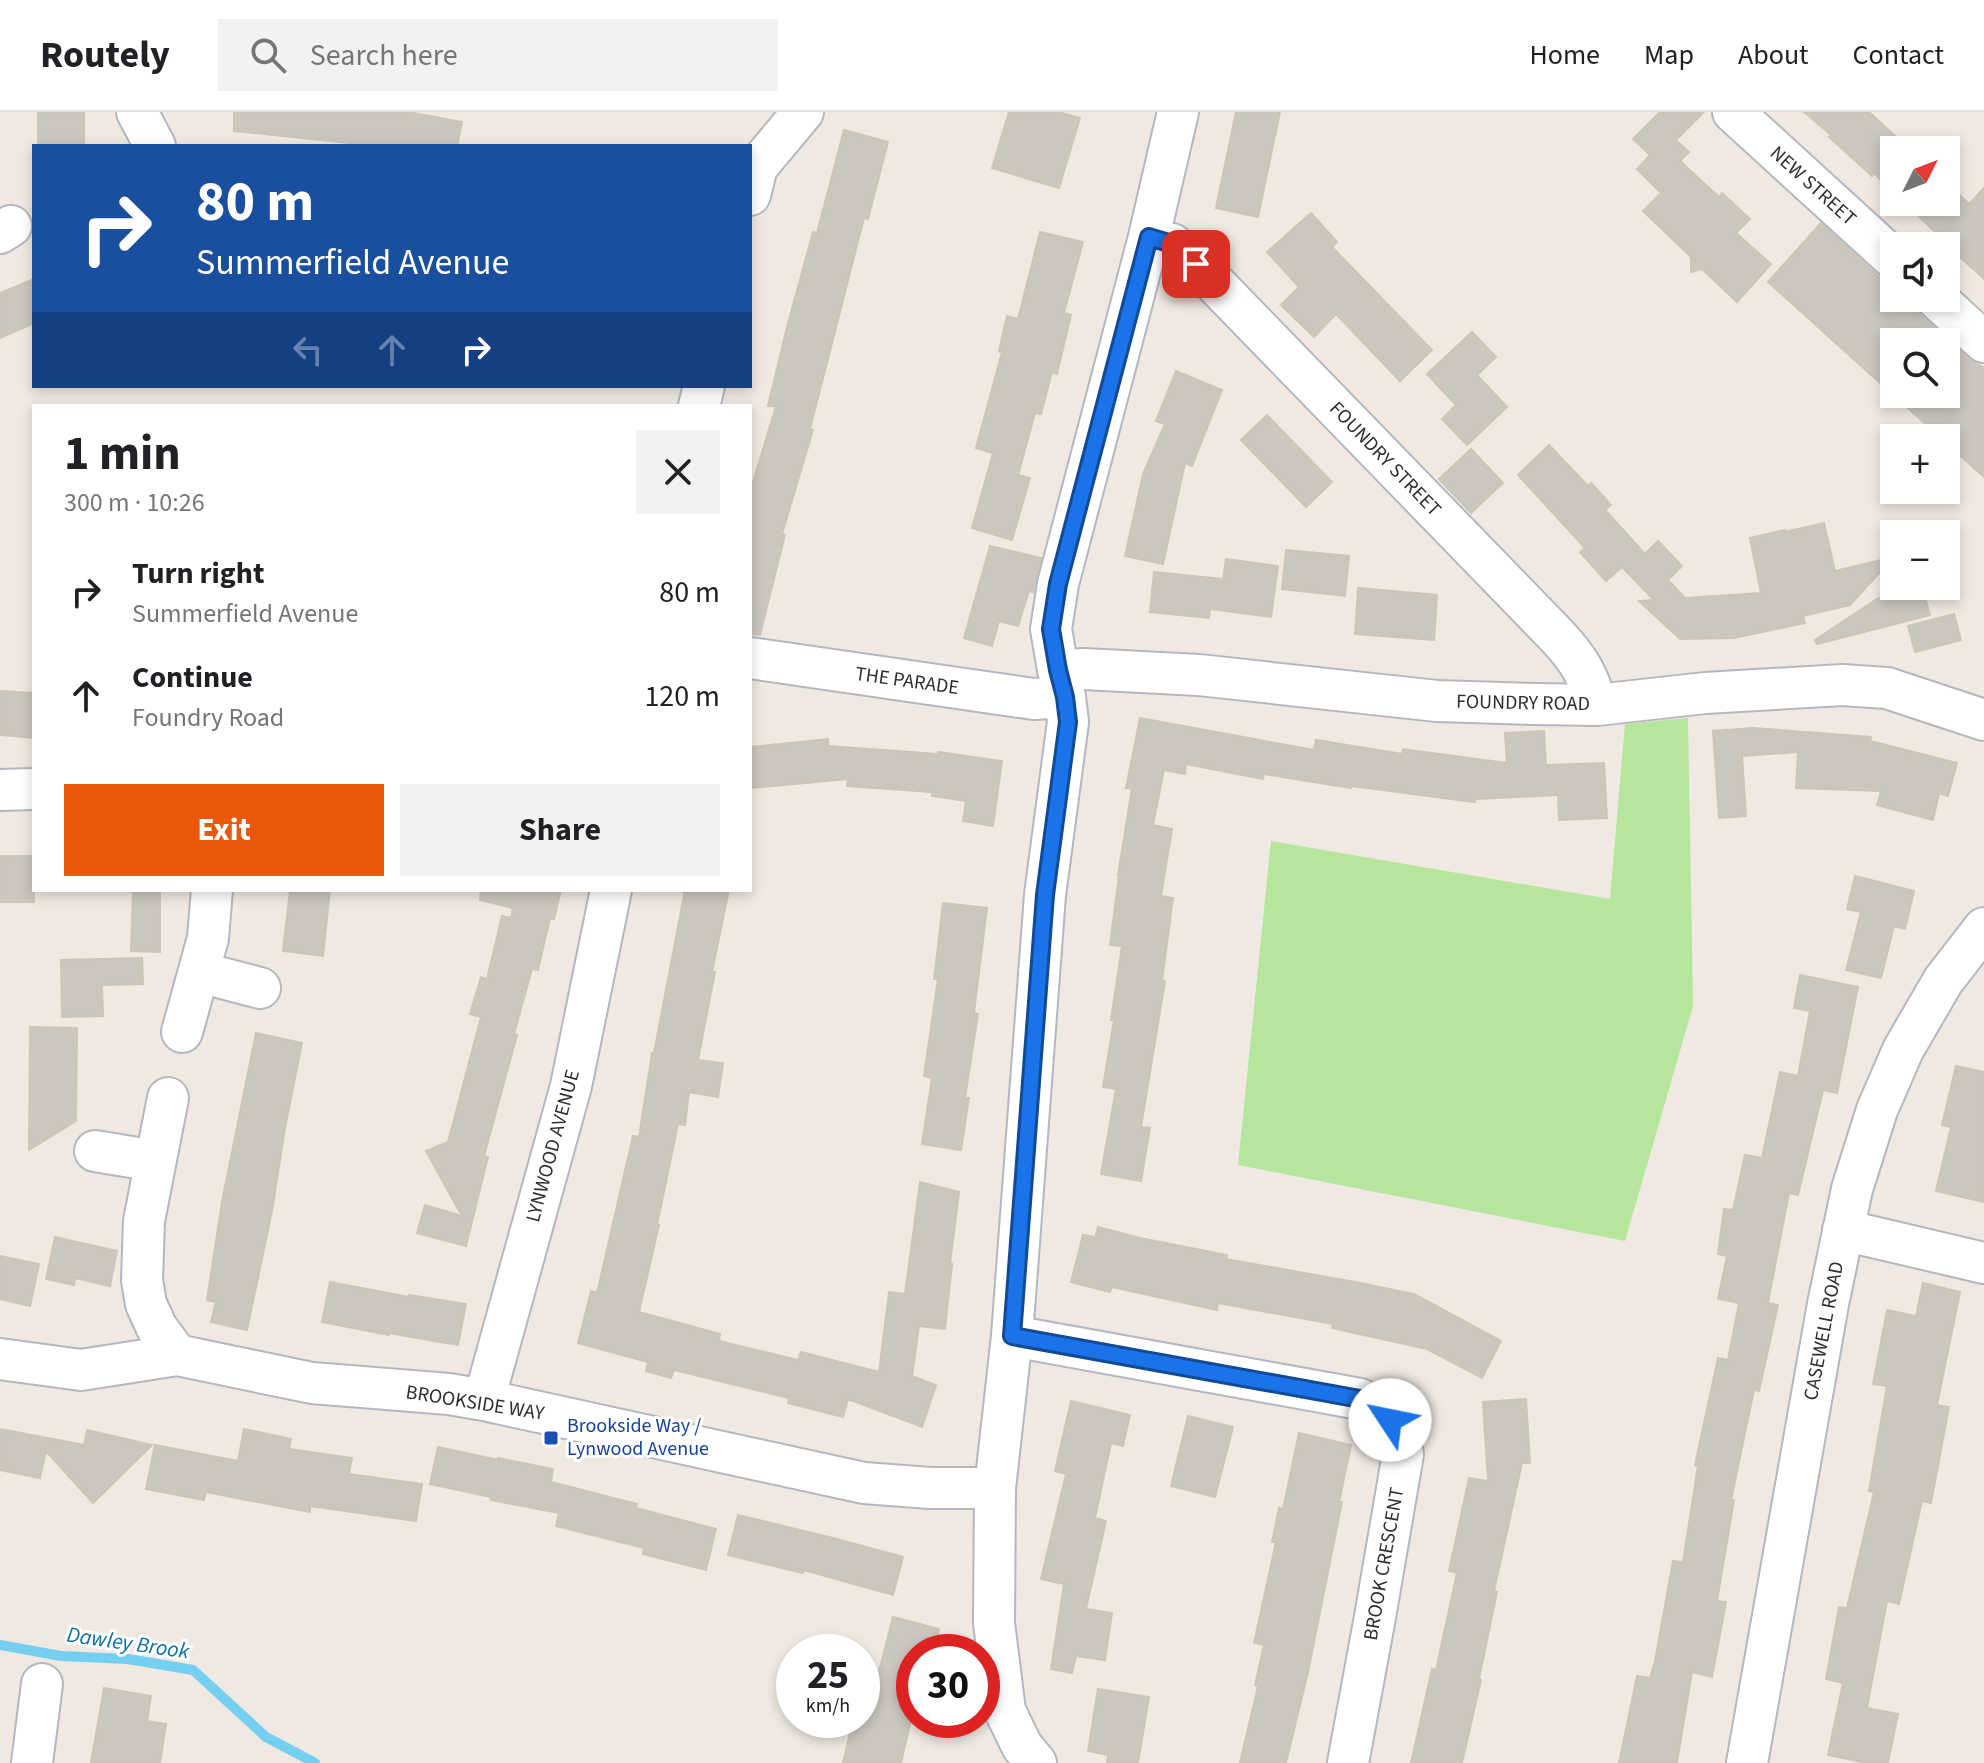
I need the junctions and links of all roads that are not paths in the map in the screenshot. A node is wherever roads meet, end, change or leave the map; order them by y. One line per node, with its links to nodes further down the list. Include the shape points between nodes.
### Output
1 (137, 112): 5 (street)
2 (803, 112): 6 (street, via 757,167)
3 (1178, 112): 7 (street)
4 (1733, 112): 8 (street, NEW STREET)
5 (154, 144)
6 (752, 187)
7 (1149, 237): 12 (street, via 1058,584 1051,629); 13 (street, FOUNDRY STREET, via 1172,244 1196,264 1558,637 1582,666)
8 (1880, 246)
9 (1951, 312): 10 (street)
10 (1984, 342)
11 (752, 658): 12 (street, THE PARADE, via 1034,699)
12 (1061, 684): 13 (street, FOUNDRY ROAD, via 1084,669 1199,675 1437,701); 28 (street, via 1068,722 1045,895)
13 (1597, 705): 14 (street, FOUNDRY ROAD, via 1842,685 1887,688)
14 (1984, 720)
15 (32, 789): 16 (street)
16 (0, 790)
17 (212, 892): 20 (street)
18 (611, 892): 31 (street, LYNWOOD AVENUE, via 571,1086)
19 (1984, 928): 26 (street, CASEWELL ROAD, via 1943,981 1903,1050 1877,1110)
20 (199, 972): 21 (street); 22 (street)
21 (260, 988)
22 (182, 1032)
23 (168, 1098): 25 (street)
24 (95, 1151): 25 (street)
25 (155, 1161): 29 (street, via 144,1221 142,1280 157,1328)
26 (1843, 1230): 27 (street); 37 (street, CASEWELL ROAD)
27 (1984, 1263)
28 (1012, 1336): 32 (street); 36 (street, BROOK CRESCENT, via 1360,1399 1390,1420 1403,1454)
29 (177, 1355): 30 (street, BROOKSIDE WAY, via 81,1370); 31 (street, BROOKSIDE WAY, via 312,1383)
30 (0, 1359)
31 (484, 1400): 32 (street, BROOKSIDE WAY, via 864,1483)
32 (995, 1488): 35 (street, via 994,1623 1005,1711)
33 (42, 1684): 34 (street)
34 (32, 1763)
35 (1036, 1763)
36 (1348, 1763)
37 (1747, 1763)

